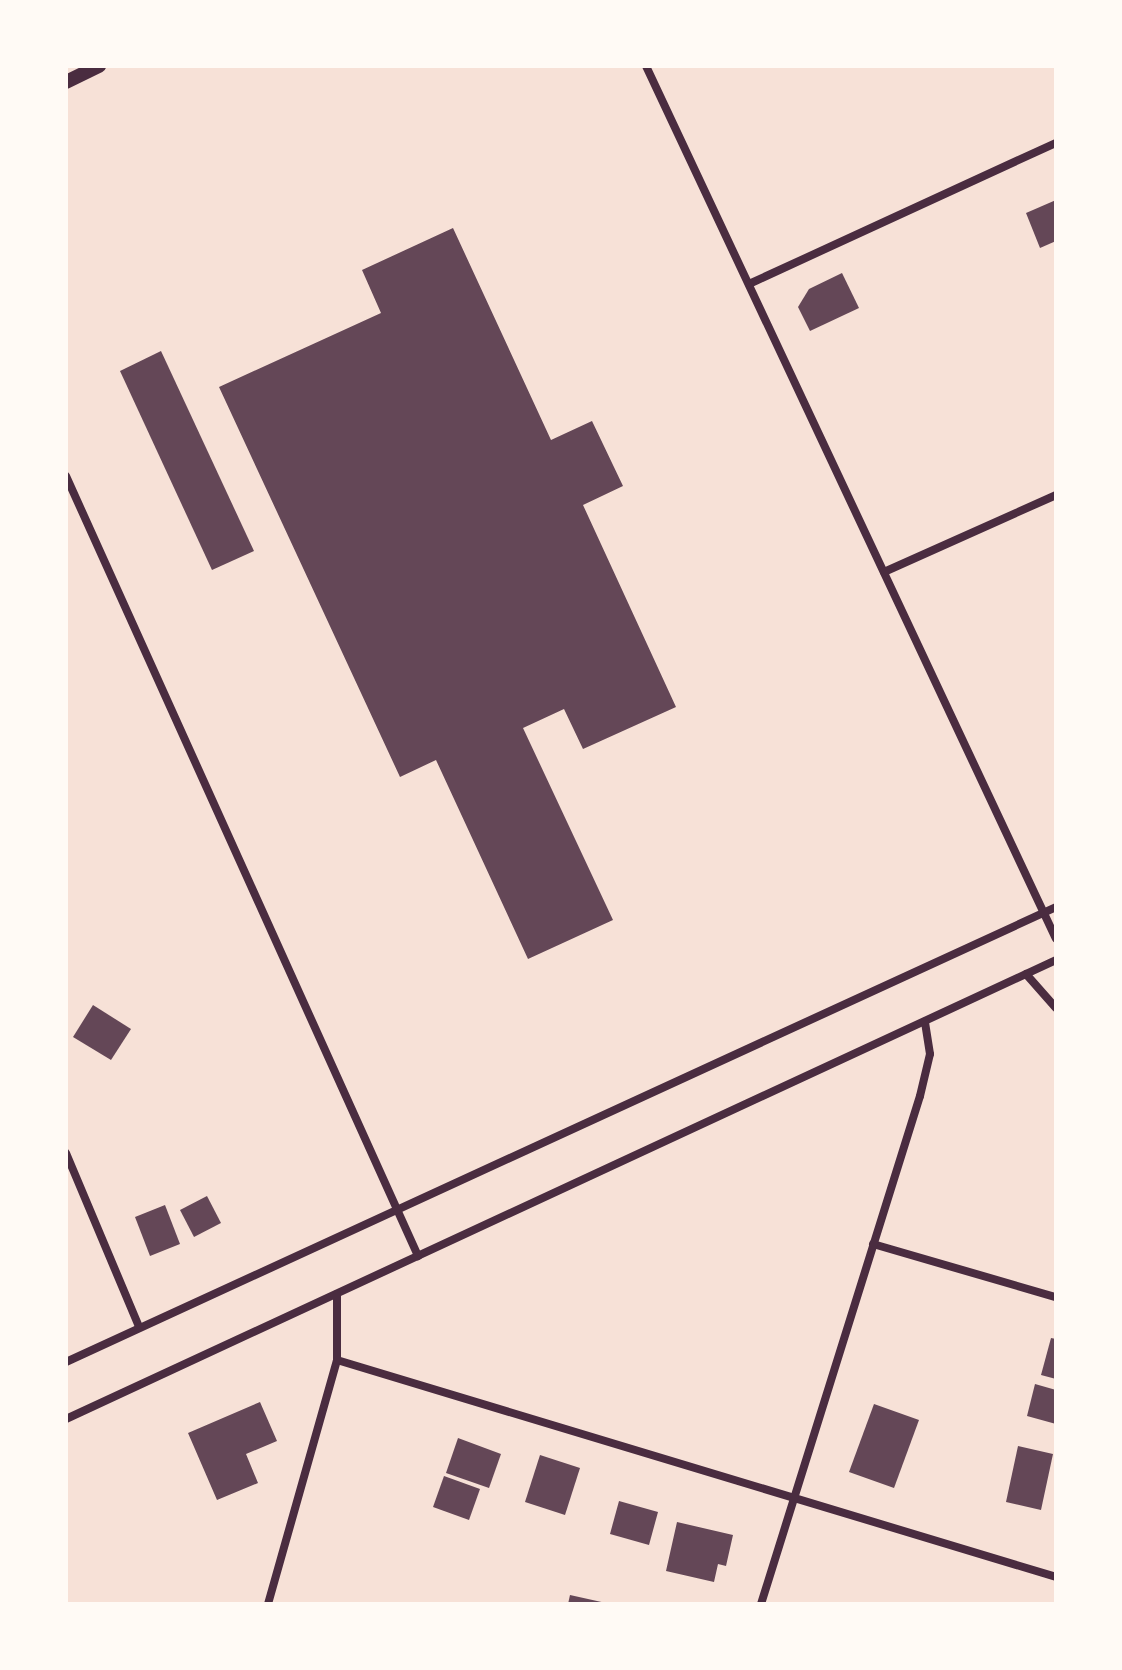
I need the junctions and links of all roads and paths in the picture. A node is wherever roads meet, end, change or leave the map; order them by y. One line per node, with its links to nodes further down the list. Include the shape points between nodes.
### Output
1 (99, 66): 3 (street)
2 (646, 66): 5 (street)
3 (66, 82)
4 (1056, 143): 5 (street)
5 (749, 284): 8 (street)
6 (66, 476): 17 (street)
7 (1056, 495): 8 (street)
8 (884, 572): 10 (street)
9 (1056, 907): 10 (street)
10 (1043, 913): 11 (street); 17 (street)
11 (1056, 939)
12 (1056, 960): 13 (street)
13 (1026, 974): 14 (street); 15 (street)
14 (1056, 1008)
15 (925, 1021): 18 (street, via 930,1054); 19 (street)
16 (66, 1153): 22 (street)
17 (398, 1211): 19 (street); 22 (street)
18 (873, 1244): 21 (street); 26 (street)
19 (418, 1256): 20 (street)
20 (337, 1294): 23 (street); 25 (street)
21 (1056, 1297)
22 (139, 1327): 24 (street)
23 (337, 1360): 26 (street); 28 (street)
24 (66, 1362)
25 (66, 1419)
26 (793, 1501): 27 (street); 29 (street)
27 (1056, 1577)
28 (268, 1604)
29 (761, 1604)

